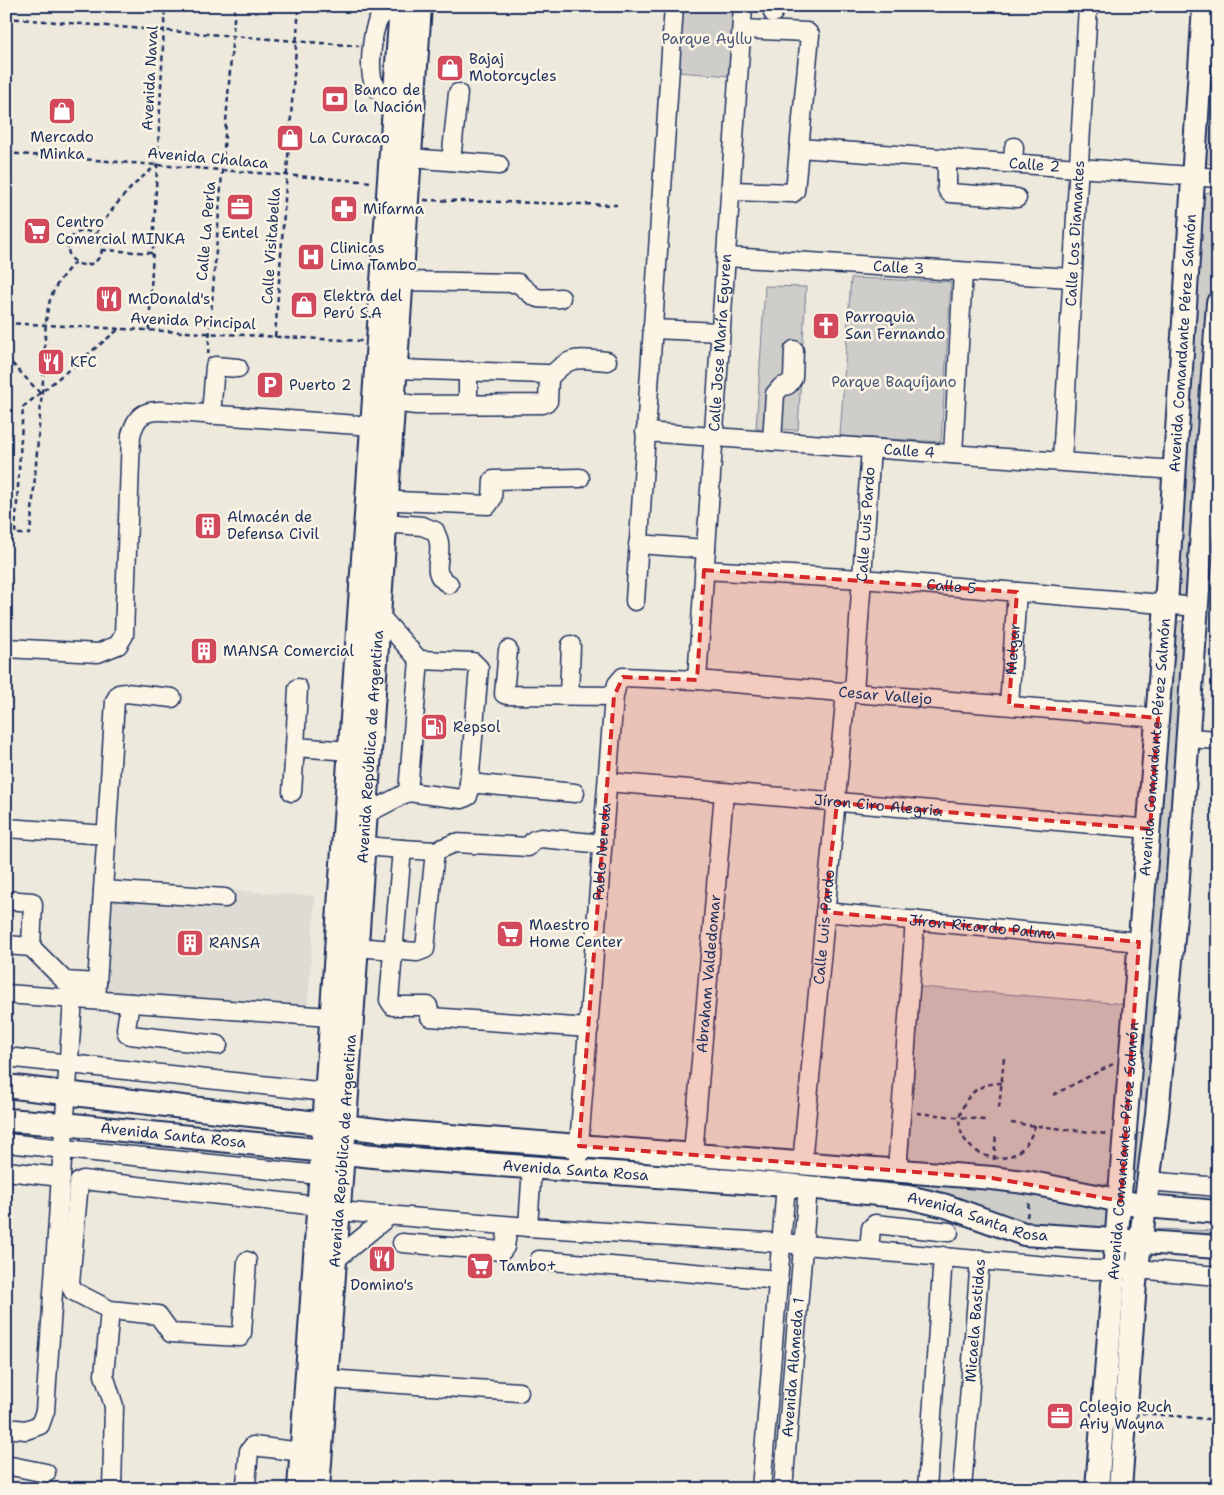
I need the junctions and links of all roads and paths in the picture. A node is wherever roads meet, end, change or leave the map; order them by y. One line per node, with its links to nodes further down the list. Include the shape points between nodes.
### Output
1 (165, 6): 12 (path, Avenida Naval)
2 (235, 6): 13 (path, Calle La Perla)
3 (299, 6): 14 (path, Calle Visitabella)
4 (399, 6): 15 (street, via 387,10 374,27); 17 (main road, Avenida República de Argentina)
5 (420, 6): 20 (main road, Avenida República de Argentina)
6 (674, 6): 47 (street)
7 (743, 6): 11 (street, Calle Jose María Eguren)
8 (1088, 6): 25 (street, Calle Los Diamantes)
9 (1204, 6): 28 (main road, Avenida Comandante Pérez Salmón)
10 (6, 18): 12 (path)
11 (742, 29): 18 (street, via 810,33); 31 (street, Calle Jose María Eguren)
12 (164, 31): 13 (path); 23 (path, Avenida Naval)
13 (233, 36): 14 (path); 26 (path, Calle La Perla)
14 (296, 41): 15 (path); 27 (path, Calle Visitabella)
15 (373, 47): 17 (street, via 370,75 382,94)
16 (458, 93): 22 (street)
17 (394, 100): 30 (main road, Avenida República de Argentina)
18 (799, 148): 21 (street, Calle 2, via 851,144); 31 (street, via 794,192)
19 (6, 153): 23 (path, Avenida Chalaca)
20 (410, 158): 22 (street); 33 (main road, Avenida República de Argentina)
21 (947, 159): 25 (street, Calle 2, via 1014,155); 32 (street, via 947,189 950,192)
22 (451, 162): 24 (street)
23 (157, 165): 26 (path, Avenida Chalaca); 35 (path, via 128,189); 37 (path, Avenida Naval)
24 (499, 165)
25 (1078, 168): 28 (street, Calle 2); 41 (street, Calle Los Diamantes)
26 (222, 170): 27 (path, Avenida Chalaca); 51 (path, Calle La Perla)
27 (287, 176): 30 (path, Avenida Chalaca); 52 (path, Calle Visitabella)
28 (1193, 176): 29 (street, Calle 2); 74 (main road, Avenida Comandante Pérez Salmón)
29 (1218, 178)
30 (388, 183): 54 (main road, Avenida República de Argentina)
31 (731, 190): 38 (street, Calle Jose María Eguren)
32 (1017, 198)
33 (407, 199): 34 (path); 42 (main road, Avenida República de Argentina)
34 (617, 205)
35 (95, 234): 36 (path, via 100,239); 39 (path, via 84,231 73,236 68,252)
36 (102, 250): 37 (path); 39 (path, via 101,256 92,264 86,266)
37 (153, 253): 49 (path, Avenida Naval)
38 (727, 257): 40 (street, Calle 3); 50 (street, Calle Jose María Eguren)
39 (75, 262): 46 (path, via 54,291)
40 (962, 272): 41 (street, Calle 3); 72 (street)
41 (1072, 278): 73 (street, Calle Los Diamantes)
42 (402, 281): 43 (street, via 518,283 536,299); 60 (main road, Avenida República de Argentina)
43 (562, 298)
44 (1218, 304): 53 (main road, Avenida Comandante Pérez Salmón)
45 (6, 323): 46 (path, Avenida Principal)
46 (47, 325): 48 (path, Avenida Principal); 63 (path)
47 (652, 328): 50 (street); 68 (street)
48 (119, 329): 49 (path, Avenida Principal); 63 (path)
49 (149, 330): 51 (path, Avenida Principal)
50 (721, 332): 69 (street, Calle Jose María Eguren)
51 (209, 333): 52 (path, Avenida Principal); 58 (path, Calle La Perla, via 208,354)
52 (275, 337): 54 (path, Avenida Principal)
53 (1217, 337): 85 (main road, Avenida Comandante Pérez Salmón)
54 (378, 342): 67 (main road, Avenida República de Argentina)
55 (794, 350): 70 (street, via 792,378 776,394)
56 (6, 357): 63 (path)
57 (607, 360): 62 (street, via 571,359)
58 (215, 366): 59 (street); 66 (street)
59 (238, 368)
60 (396, 369): 61 (street); 64 (main road, Avenida República de Argentina)
61 (468, 371): 62 (street, via 539,373); 65 (street)
62 (550, 378): 65 (street, via 546,403)
63 (41, 394): 63 (path, via 30,534 14,534 23,408)
64 (393, 402): 65 (street); 76 (main road, Avenida República de Argentina)
65 (468, 404)
66 (211, 415): 67 (street); 88 (street, via 151,410 135,421 131,435 125,622 124,635 118,644 98,653)
67 (372, 426): 76 (main road, Avenida República de Argentina)
68 (645, 432): 69 (street, Calle 4); 77 (street)
69 (714, 436): 70 (street, Calle 4); 78 (street, Calle Jose María Eguren)
70 (772, 441): 71 (street, Calle 4)
71 (871, 448): 72 (street, Calle 4); 80 (street, Calle Luis Pardo)
72 (952, 454): 73 (street, Calle 4)
73 (1062, 462): 74 (street, Calle 4)
74 (1174, 470): 84 (main road, Avenida Comandante Pérez Salmón)
75 (580, 478): 76 (street, via 493,480 492,499 488,505)
76 (380, 508): 81 (street, via 435,531 440,542 437,571 441,580); 86 (main road, Avenida República de Argentina); 102 (main road, Avenida República de Argentina)
77 (638, 544): 78 (street); 83 (street)
78 (706, 549): 79 (street, Calle Jose María Eguren)
79 (704, 570): 80 (street, Calle 5); 91 (street, Calle Jose María Eguren)
80 (862, 579): 82 (street, Calle 5); 94 (street, Calle Luis Pardo)
81 (449, 584)
82 (1017, 592): 84 (street, Calle 5); 97 (street, Melgar)
83 (635, 601)
84 (1166, 605): 85 (street, Calle 5); 98 (main road, Avenida Comandante Pérez Salmón)
85 (1198, 607): 99 (main road, Avenida Comandante Pérez Salmón)
86 (379, 614): 90 (street); 110 (main road, Avenida República de Argentina)
87 (571, 645): 95 (street)
88 (6, 648)
89 (508, 650): 95 (street, via 504,694)
90 (419, 660): 104 (street, via 472,662 479,668); 106 (street)
91 (697, 680): 93 (street, Cesar Vallejo, via 623,677); 94 (street, Cesar Vallejo)
92 (298, 688): 101 (street)
93 (615, 690): 95 (street); 103 (street, Pablo Neruda)
94 (850, 692): 97 (street, Cesar Vallejo); 109 (street, Calle Luis Pardo)
95 (569, 696)
96 (172, 698): 113 (street, via 126,693 119,694 115,701)
97 (1009, 705): 98 (street, Cesar Vallejo)
98 (1158, 718): 112 (main road, Avenida Comandante Pérez Salmón)
99 (1189, 738): 100 (street); 147 (main road, Avenida Comandante Pérez Salmón)
100 (1218, 740)
101 (295, 747): 102 (street); 105 (street)
102 (350, 751): 132 (main road, Avenida República de Argentina)
103 (608, 782): 108 (street, Jíron Ciro Alegria); 114 (street, Pablo Neruda)
104 (469, 783): 106 (street, via 468,796 462,799); 107 (street)
105 (292, 792)
106 (408, 792): 110 (street)
107 (575, 793)
108 (724, 793): 109 (street, Jíron Ciro Alegria); 161 (street, Abraham Valdedomar)
109 (837, 803): 112 (street, Jíron Ciro Alegria); 121 (street, Calle Luis Pardo)
110 (366, 814): 115 (main road, Avenida República de Argentina)
111 (6, 828): 113 (street)
112 (1150, 829): 123 (main road, Avenida Comandante Pérez Salmón)
113 (106, 835): 118 (street)
114 (603, 844): 117 (street, via 541,838 528,847 455,843); 133 (street, Pablo Neruda)
115 (364, 846): 116 (street); 126 (main road, Avenida República de Argentina)
116 (402, 849): 117 (street); 127 (street)
117 (434, 851): 127 (street, via 425,949 418,952)
118 (103, 890): 119 (street); 128 (street)
119 (225, 898)
120 (6, 900): 125 (street, via 32,902)
121 (825, 912): 122 (street, Jíron Ricardo Palma); 162 (street, Calle Luis Pardo)
122 (916, 920): 123 (street, Jíron Ricardo Palma); 145 (street)
123 (1139, 942): 135 (main road, Avenida Comandante Pérez Salmón)
124 (6, 945): 125 (street)
125 (31, 947): 128 (street, via 64,980)
126 (357, 947): 127 (street); 132 (main road, Avenida República de Argentina)
127 (395, 950): 133 (street, via 390,1000 393,1006 428,1006 430,1017)
128 (96, 992): 130 (street); 131 (street)
129 (6, 994): 130 (street)
130 (73, 999): 138 (street)
131 (130, 1003): 132 (street); 134 (street, via 126,1029 130,1035)
132 (342, 1017): 142 (main road, Avenida República de Argentina); 154 (main road, Avenida República de Argentina)
133 (590, 1028): 158 (street, Pablo Neruda)
134 (218, 1045)
135 (1132, 1054): 143 (path); 146 (main road, Avenida Comandante Pérez Salmón)
136 (6, 1057): 138 (street)
137 (1004, 1058): 139 (path)
138 (68, 1062): 141 (street); 142 (street)
139 (1002, 1082): 144 (path); 148 (path, via 990,1083 969,1095)
140 (6, 1086): 141 (main road, Avenida Santa Rosa)
141 (66, 1092): 152 (street); 154 (main road, Avenida Santa Rosa)
142 (326, 1092): 154 (main road, Avenida República de Argentina)
143 (1053, 1095)
144 (999, 1108)
145 (901, 1111): 148 (path); 167 (street)
146 (1128, 1111): 147 (main road, via 1142,1121); 156 (main road, Avenida Comandante Pérez Salmón)
147 (1158, 1114): 170 (main road, Avenida Comandante Pérez Salmón)
148 (960, 1117): 150 (path); 164 (path, via 960,1129 968,1145)
149 (6, 1120): 152 (main road, Avenida Santa Rosa)
150 (985, 1120)
151 (1011, 1123): 153 (path)
152 (64, 1124): 159 (street); 160 (main road, Avenida Santa Rosa)
153 (1035, 1125): 156 (path); 164 (path, via 1026,1146)
154 (334, 1126): 158 (main road, Avenida Santa Rosa); 160 (main road, Avenida República de Argentina)
155 (996, 1134): 164 (path)
156 (1126, 1136): 174 (main road, Avenida Comandante Pérez Salmón)
157 (6, 1143): 159 (street)
158 (579, 1146): 161 (main road, Avenida Santa Rosa); 166 (street, Pablo Neruda)
159 (63, 1148): 168 (street); 169 (street)
160 (332, 1152): 163 (main road, Avenida Santa Rosa); 168 (main road, Avenida República de Argentina); 176 (main road, Avenida República de Argentina)
161 (693, 1154): 162 (main road, Avenida Santa Rosa)
162 (802, 1164): 167 (main road, Avenida Santa Rosa)
163 (532, 1167): 166 (main road, Avenida Santa Rosa); 180 (street)
164 (993, 1168): 167 (main road, Avenida Santa Rosa); 171 (main road, Avenida Santa Rosa)
165 (6, 1171): 169 (street)
166 (577, 1171): 172 (main road, Avenida Santa Rosa)
167 (897, 1171)
168 (320, 1175): 176 (main road, Avenida República de Argentina)
169 (61, 1177): 205 (street, via 45,1411 40,1425 26,1430)
170 (1148, 1181): 173 (street); 175 (main road, Avenida Comandante Pérez Salmón)
171 (1032, 1183): 174 (main road, Avenida Santa Rosa); 182 (path)
172 (797, 1186): 182 (main road, Avenida Santa Rosa, via 927,1200); 185 (street); 187 (street, Avenida Alameda 1)
173 (1218, 1187)
174 (1121, 1201): 175 (main road, Avenida Santa Rosa); 183 (main road, Avenida Comandante Pérez Salmón)
175 (1145, 1206): 177 (main road, Avenida Santa Rosa); 184 (main road, Avenida Comandante Pérez Salmón)
176 (329, 1208): 178 (street); 192 (main road, Avenida República de Argentina); 198 (street, via 83,1180 77,1187 70,1283 74,1292); 206 (main road, Avenida República de Argentina)
177 (1218, 1212)
178 (390, 1216): 179 (street); 192 (street)
179 (508, 1226): 180 (street); 186 (street, via 502,1251)
180 (528, 1227): 185 (street)
181 (949, 1232): 189 (street, via 875,1224 871,1228)
182 (1024, 1234): 183 (main road, Avenida Santa Rosa)
183 (1117, 1239): 184 (main road, Avenida Santa Rosa); 195 (main road, Avenida Comandante Pérez Salmón)
184 (1141, 1241): 188 (main road, Avenida Santa Rosa); 195 (main road, Avenida Comandante Pérez Salmón)
185 (782, 1243): 187 (street); 197 (street)
186 (402, 1244)
187 (803, 1245): 189 (street); 204 (street, Avenida Alameda 1)
188 (1218, 1247)
189 (870, 1250): 190 (street)
190 (943, 1256): 191 (street); 215 (street)
191 (980, 1259): 195 (street, Micaela Bastidas, via 1094,1270); 216 (street, Micaela Bastidas)
192 (336, 1260): 199 (main road, Avenida República de Argentina)
193 (539, 1260): 197 (street)
194 (247, 1261): 198 (street, via 240,1337 171,1333 158,1315)
195 (1126, 1269): 196 (street); 217 (main road, Avenida Comandante Pérez Salmón); 218 (main road, Avenida Comandante Pérez Salmón)
196 (1218, 1276)
197 (779, 1280): 203 (street)
198 (110, 1310): 210 (street, via 104,1375 114,1406)
199 (327, 1379): 200 (street); 212 (main road, Avenida República de Argentina)
200 (519, 1392)
201 (1147, 1414): 202 (path)
202 (1218, 1420)
203 (767, 1423): 204 (street, via 768,1428 775,1431 782,1432); 213 (street)
204 (788, 1427): 214 (street, Avenida Alameda 1)
205 (6, 1428)
206 (302, 1452): 209 (street, via 254,1446 249,1451); 211 (main road, Avenida República de Argentina)
207 (6, 1465): 208 (street)
208 (46, 1473)
209 (246, 1484)
210 (112, 1489)
211 (299, 1489)
212 (318, 1489)
213 (761, 1489)
214 (782, 1489)
215 (927, 1489)
216 (962, 1489)
217 (1097, 1489)
218 (1120, 1489)

